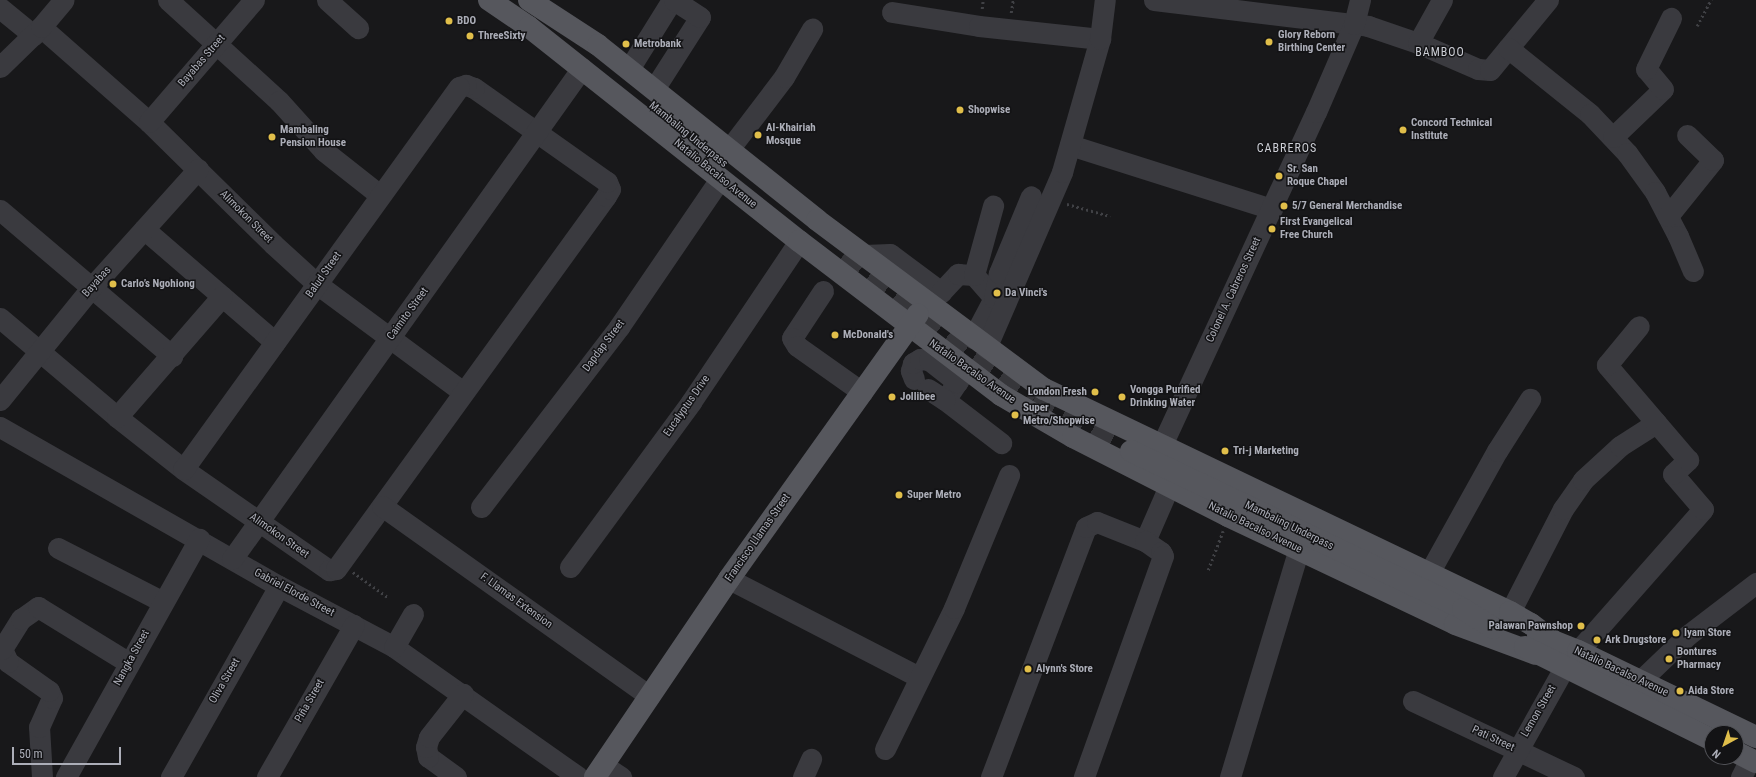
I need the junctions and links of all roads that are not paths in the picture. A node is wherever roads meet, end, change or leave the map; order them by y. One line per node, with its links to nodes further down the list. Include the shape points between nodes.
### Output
1 (64, 0): 21 (street)
2 (168, 0): 23 (street)
3 (254, 0): 23 (street, Bayabas Street)
4 (327, 0): 19 (street)
5 (489, 0): 28 (main road, Natalio Bacalso Avenue)
6 (496, 0): 14 (main road, Natalio Bacalso Avenue)
7 (513, 0): 14 (main road, Natalio Bacalso Avenue)
8 (673, 0): 26 (street); 29 (street, via 700,17)
9 (1105, 0): 22 (street)
10 (1154, 0): 18 (street)
11 (1360, 0): 18 (street, Colonel A. Cabreros Street)
12 (1442, 0): 24 (street)
13 (1548, 0): 25 (street)
14 (530, 8): 26 (main road, Natalio Bacalso Avenue); 46 (main road, Mambaling Underpass)
15 (1, 10): 21 (street, Alimokon Street)
16 (892, 12): 22 (street, via 978,26)
17 (1671, 18): 33 (street, via 1646,69 1663,89)
18 (1354, 24): 24 (street, via 1389,32); 41 (street, Colonel A. Cabreros Street)
19 (358, 28)
20 (812, 28): 35 (street, via 784,78)
21 (37, 31): 27 (street); 30 (street, Alimokon Street)
22 (1100, 39): 34 (street)
23 (217, 43): 30 (street, Bayabas Street); 38 (street, via 279,101 324,151)
24 (1418, 43): 25 (street, via 1478,68 1490,70)
25 (1508, 48): 33 (street, via 1590,114)
26 (632, 64): 29 (main road, Natalio Bacalso Avenue)
27 (0, 67)
28 (582, 68): 31 (street, Caimito Street); 37 (main road, Natalio Bacalso Avenue)
29 (657, 84): 35 (main road, Natalio Bacalso Avenue)
30 (148, 122): 36 (street, Alimokon Street)
31 (538, 132): 38 (street, Balud Street, via 466,84 459,87); 58 (street, Caimito Street); 64 (street, via 607,182 610,189)
32 (1687, 135): 43 (street, via 1713,160)
33 (1613, 137): 43 (street, via 1654,192)
34 (1070, 145): 41 (street); 60 (street, via 1052,200)
35 (730, 148): 53 (main road, Natalio Bacalso Avenue, via 864,255)
36 (198, 169): 44 (street, Bayabas); 49 (street, Alimokon Street)
37 (720, 179): 45 (main road, Natalio Bacalso Avenue); 79 (street, Dapdap Street, via 619,327)
38 (380, 194): 49 (street, Balud Street)
39 (1031, 196): 54 (street, via 999,273)
40 (993, 206): 48 (street)
41 (1272, 209): 74 (street, Colonel A. Cabreros Street)
42 (0, 210): 50 (street)
43 (1668, 216): 47 (street)
44 (144, 229): 50 (street, Bayabas); 52 (street)
45 (799, 241): 56 (main road, Natalio Bacalso Avenue); 86 (street, Eucalyptus Drive, via 691,402)
46 (842, 257)
47 (1693, 271)
48 (974, 275): 53 (street, via 958,274); 54 (street)
49 (317, 284): 58 (street, Alimokon Street); 59 (street, Balud Street)
50 (90, 288): 61 (street, Bayabas); 62 (street)
51 (823, 291): 65 (street, via 792,338 798,346)
52 (222, 296): 59 (street); 62 (street)
53 (934, 297): 56 (main road, Francisco Llamas Street); 60 (main road, Natalio Bacalso Avenue)
54 (994, 298): 60 (street)
55 (0, 318): 61 (street, Alimokon Street)
56 (909, 326): 63 (main road, Natalio Bacalso Avenue); 65 (main road, Francisco Llamas Street)
57 (1639, 326): 70 (street, via 1607,365)
58 (391, 338): 64 (street, Alimokon Street); 80 (street, Caimito Street)
59 (275, 342): 75 (street, Balud Street)
60 (980, 343): 74 (main road, Natalio Bacalso Avenue, via 1044,389)
61 (38, 350): 67 (street, Bayabas); 69 (street, Alimokon Street)
62 (172, 356): 69 (street)
63 (962, 376): 68 (street); 68 (street, via 929,360 920,359 913,363 911,371 921,384); 77 (main road, Natalio Bacalso Avenue)
64 (463, 392): 78 (street)
65 (862, 392): 88 (main road, Francisco Llamas Street)
66 (1530, 399): 87 (street, via 1497,451)
67 (0, 400)
68 (945, 400): 72 (street)
69 (117, 417): 75 (street, Alimokon Street)
70 (1656, 423): 93 (street, via 1620,446 1583,480 1563,509); 98 (street, via 1688,460 1673,474 1703,509)
71 (0, 427): 81 (street, Gabriel Elorde Street)
72 (1001, 443)
73 (1116, 444): 92 (main road, Mambaling Underpass)
74 (1161, 447): 87 (main road, Natalio Bacalso Avenue)
75 (184, 468): 80 (street, Alimokon Street)
76 (1009, 475): 101 (street, via 954,608)
77 (1169, 486): 82 (street); 84 (main road, Natalio Bacalso Avenue)
78 (382, 506): 80 (street, Alimokon Street, via 339,567 329,570); 104 (street, F. Llamas Extension)
79 (481, 507)
80 (259, 522): 85 (street, Caimito Street)
81 (199, 539): 85 (street, Gabriel Elorde Street); 91 (street, Nangka Street)
82 (1145, 541): 118 (street, via 1097,522 1086,527); 119 (street, via 1163,556)
83 (58, 548): 91 (street)
84 (1299, 549): 97 (main road, Natalio Bacalso Avenue, via 1454,624); 120 (street)
85 (232, 559): 89 (street, Gabriel Elorde Street)
86 (570, 567)
87 (1429, 572): 93 (main road, Natalio Bacalso Avenue)
88 (729, 579): 101 (street); 104 (main road, Francisco Llamas Street)
89 (279, 586): 95 (street, Gabriel Elorde Street); 114 (street, Oliva Street)
90 (1753, 588): 102 (street, via 1688,635)
91 (163, 602): 99 (street, Nangka Street)
92 (1463, 609): 97 (main road, Natalio Bacalso Avenue)
93 (1510, 612): 97 (main road, Natalio Bacalso Avenue, via 1531,624)
94 (413, 614): 96 (street)
95 (354, 625): 96 (street, Gabriel Elorde Street); 111 (street, Piña Street)
96 (394, 647): 103 (street, Gabriel Elorde Street)
97 (1543, 647): 98 (main road, Natalio Bacalso Avenue); 100 (main road, Natalio Bacalso Avenue)
98 (1578, 651): 102 (main road, Natalio Bacalso Avenue)
99 (129, 663): 112 (street, via 38,607 21,619 2,649 8,662 50,691 52,698 39,727); 113 (street, Nangka Street)
100 (1564, 668): 106 (main road, Natalio Bacalso Avenue); 109 (street, Lemon Street)
101 (919, 677): 108 (street)
102 (1641, 680): 107 (main road, Natalio Bacalso Avenue)
103 (463, 694): 115 (street, via 429,737 426,747 428,757); 116 (street, Gabriel Elorde Street)
104 (649, 696): 110 (main road, Francisco Llamas Street)
105 (1413, 701): 109 (street, Pati Street)
106 (1704, 736)
107 (1756, 736)
108 (885, 749)
109 (1516, 750): 121 (street, Lemon Street); 122 (street, Pati Street)
110 (599, 771): 117 (street)
111 (269, 776)
112 (42, 777)
113 (66, 777)
114 (171, 777)
115 (456, 777)
116 (578, 777)
117 (622, 777)
118 (991, 777)
119 (1084, 777)
120 (1230, 777)
121 (1503, 777)
122 (1574, 777)

